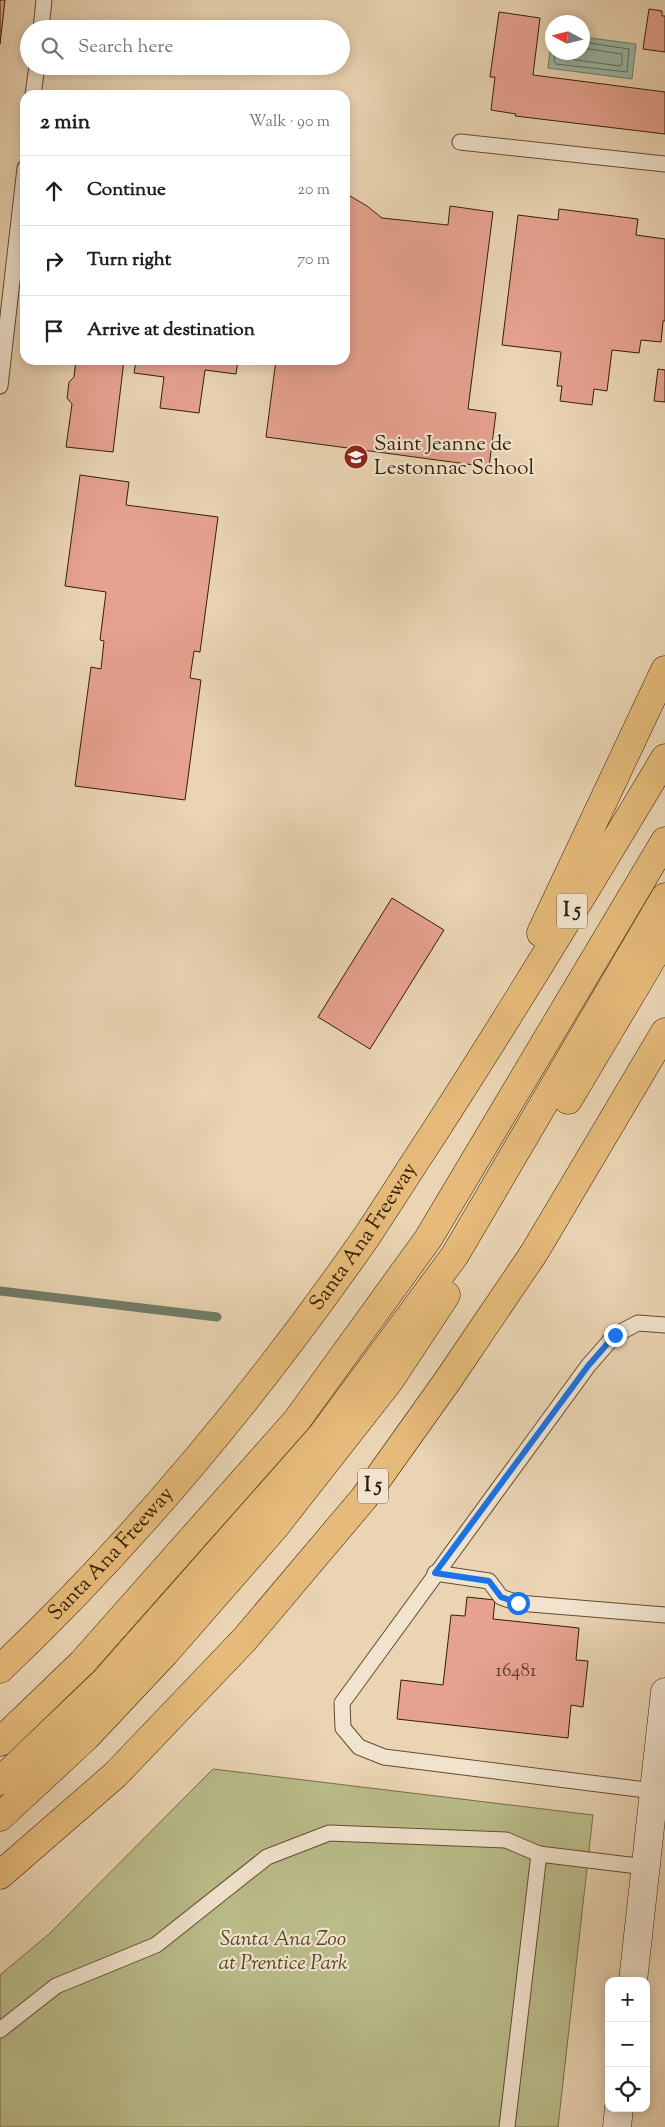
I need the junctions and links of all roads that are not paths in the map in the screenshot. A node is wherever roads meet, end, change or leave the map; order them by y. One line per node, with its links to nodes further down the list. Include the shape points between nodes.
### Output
1 (44, 0): 2 (lane)
2 (42, 20)
3 (36, 75): 4 (lane)
4 (34, 90)
5 (460, 142): 6 (lane)
6 (665, 164)
7 (20, 212): 8 (lane)
8 (0, 386)
9 (665, 670): 15 (highway)
10 (665, 758): 15 (highway, Santa Ana Freeway / I 5)
11 (665, 841): 21 (highway, via 428,1239 296,1420 82,1663)
12 (665, 897): 22 (highway, via 455,1255 322,1434 104,1682)
13 (665, 937): 24 (highway, via 502,1209 390,1380 274,1528 165,1653 86,1737)
14 (665, 1032): 27 (highway, I 5, via 534,1253 364,1498 245,1639 115,1775)
15 (480, 1060): 19 (highway, Santa Ana Freeway / I 5, via 363,1241 224,1426 100,1569)
16 (665, 1325): 17 (lane, via 638,1323 615,1335 588,1366)
17 (435, 1573): 18 (lane, via 489,1581 501,1597 518,1603); 23 (lane, via 342,1703 343,1728 359,1747 384,1757)
18 (665, 1615)
19 (0, 1669)
20 (665, 1692): 23 (street)
21 (0, 1742)
22 (0, 1781)
23 (654, 1791): 26 (street)
24 (0, 1817)
25 (539, 1854): 26 (lane); 29 (lane, via 506,1840 329,1833 267,1857 156,1945 56,1986); 31 (lane)
26 (646, 1867): 28 (street)
27 (0, 1875)
28 (633, 1977)
29 (0, 2030)
30 (619, 2112): 32 (street)
31 (507, 2127)
32 (617, 2127)

